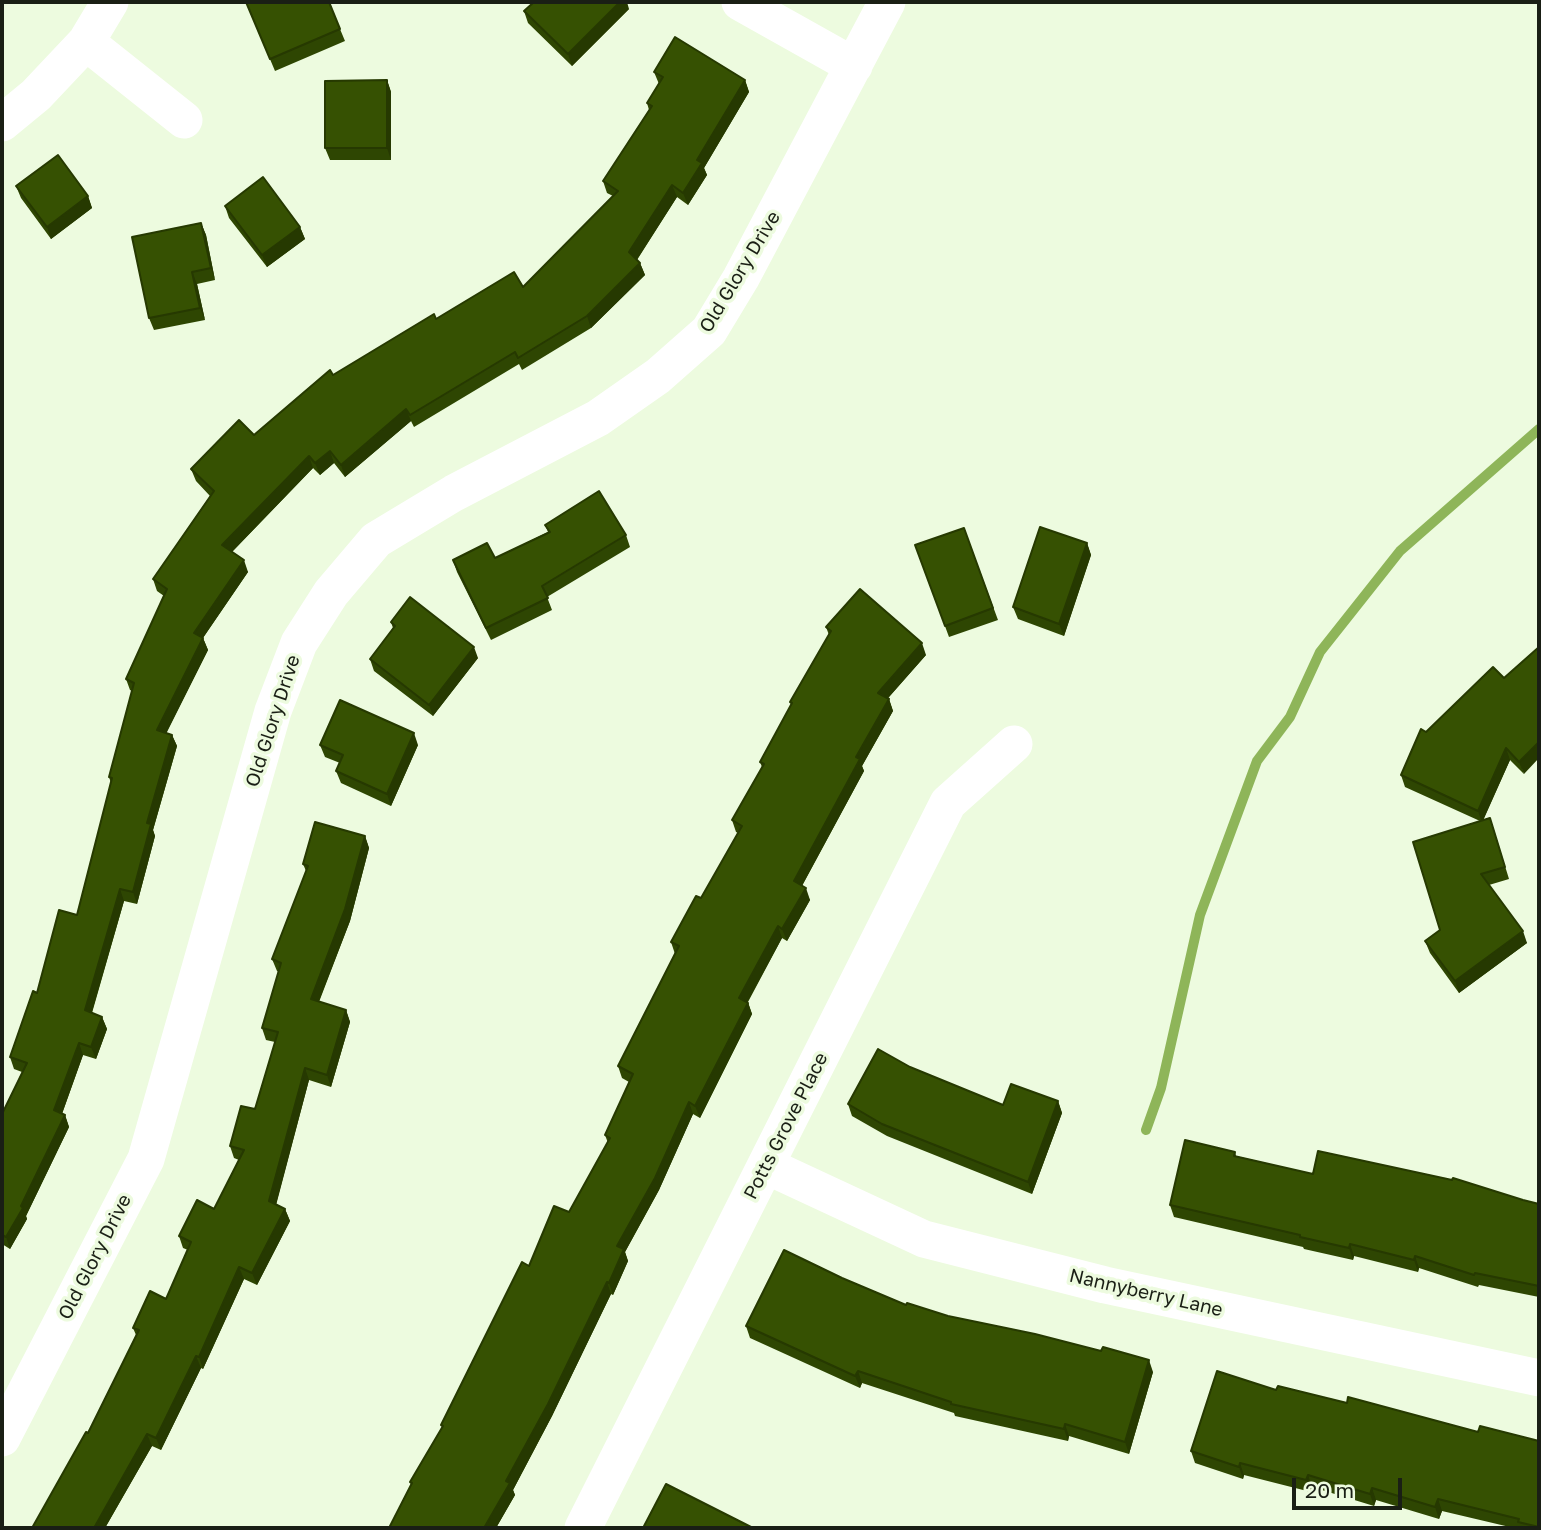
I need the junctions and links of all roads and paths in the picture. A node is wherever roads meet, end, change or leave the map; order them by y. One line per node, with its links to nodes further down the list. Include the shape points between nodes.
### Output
1 (110, 2): 4 (street)
2 (740, 2): 5 (street)
3 (887, 2): 5 (street, Old Glory Drive)
4 (86, 42): 6 (street); 7 (street, via 36,95)
5 (854, 66): 11 (street, Old Glory Drive, via 709,331 658,376 598,418 376,540 331,593 299,643 273,711 146,1159)
6 (184, 120)
7 (2, 122)
8 (1014, 744): 9 (street, Potts Grove Place, via 948,803)
9 (767, 1166): 10 (street, Nannyberry Lane, via 924,1239 1104,1285); 12 (street, Potts Grove Place)
10 (1539, 1378)
11 (2, 1438)
12 (583, 1528)

